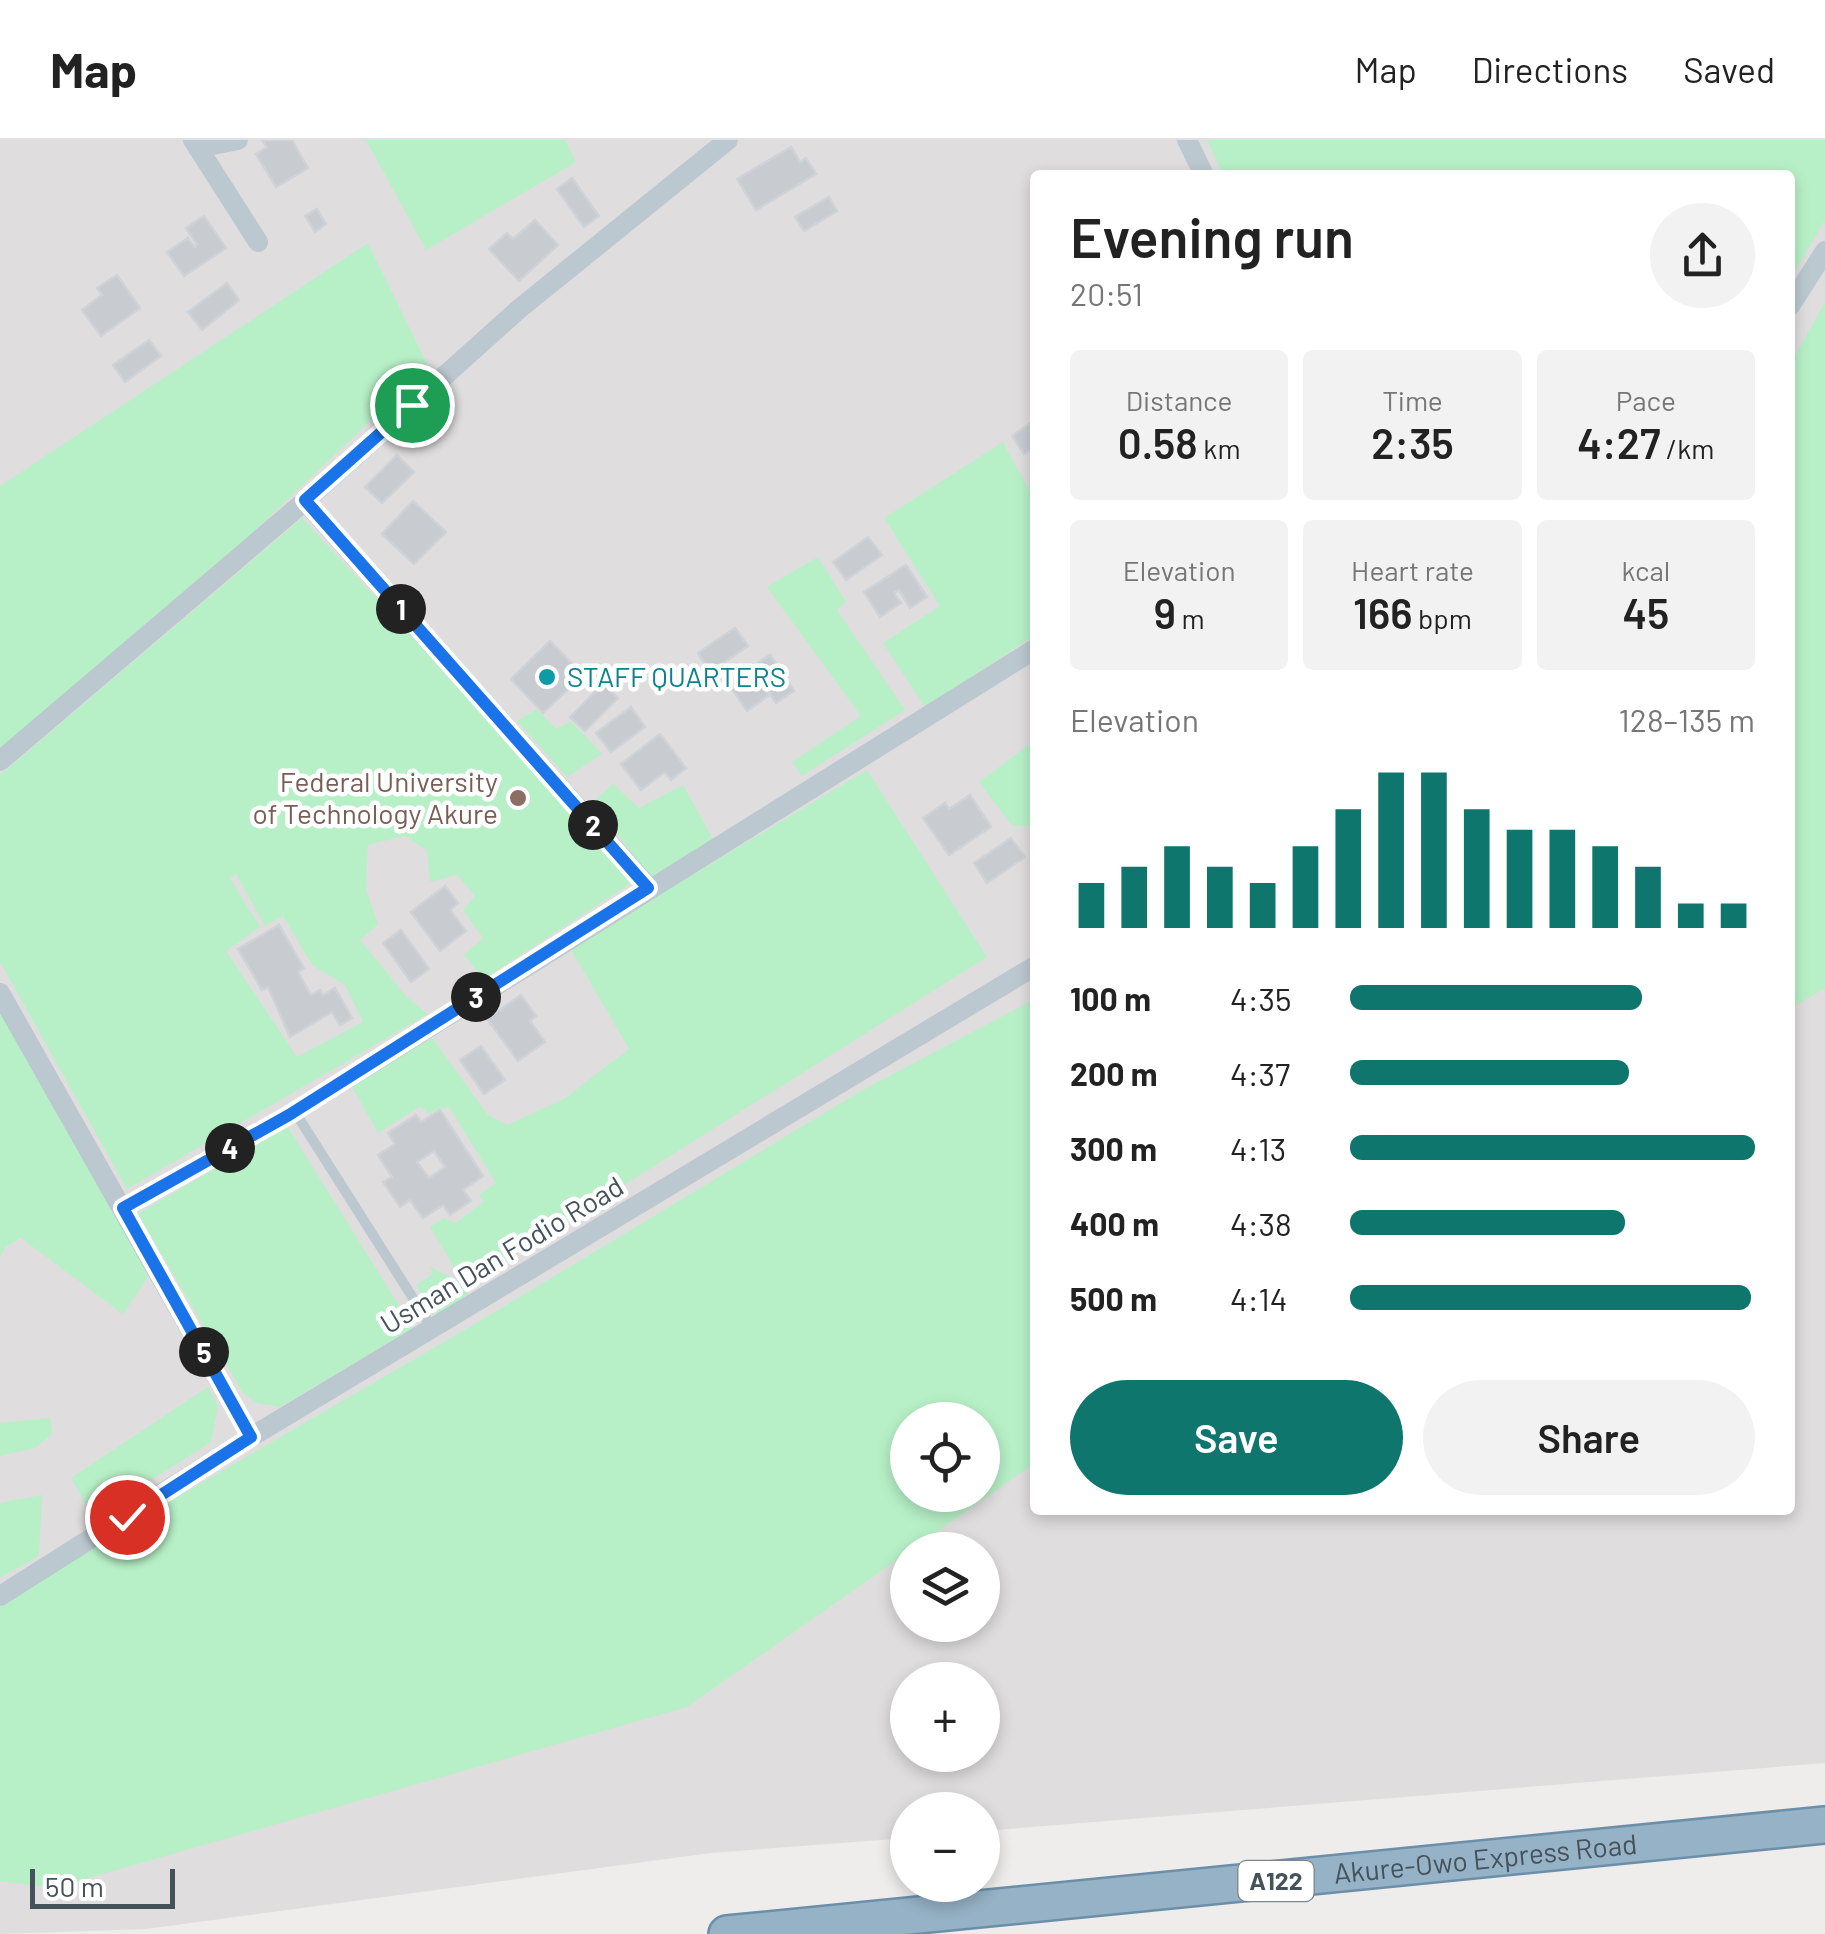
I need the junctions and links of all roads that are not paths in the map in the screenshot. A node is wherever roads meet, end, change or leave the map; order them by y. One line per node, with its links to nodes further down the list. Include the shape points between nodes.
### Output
1 (238, 140): 4 (street)
2 (728, 140): 9 (street, via 519,309)
3 (1187, 140): 5 (street)
4 (195, 144): 6 (street)
5 (1202, 170)
6 (258, 242)
7 (1825, 251): 8 (street)
8 (1795, 298)
9 (305, 500): 11 (street); 12 (street)
10 (1030, 652): 12 (street)
11 (0, 761)
12 (648, 888): 15 (street)
13 (1030, 969): 17 (street, Usman Dan Fodio Road)
14 (0, 993): 16 (street)
15 (295, 1112): 16 (street); 17 (lane)
16 (123, 1208): 18 (street)
17 (433, 1329): 18 (street, Usman Dan Fodio Road)
18 (251, 1437): 19 (street, Usman Dan Fodio Road)
19 (0, 1596)
20 (1825, 1825): 21 (highway, Akure-Owo Express Road / A122)
21 (727, 1934)

